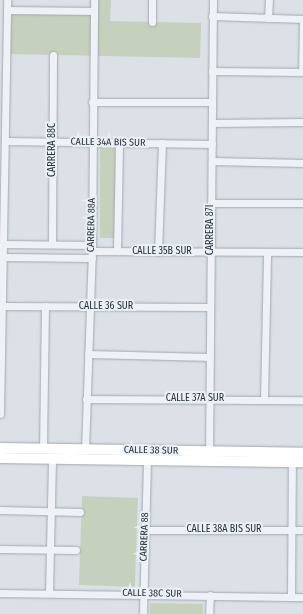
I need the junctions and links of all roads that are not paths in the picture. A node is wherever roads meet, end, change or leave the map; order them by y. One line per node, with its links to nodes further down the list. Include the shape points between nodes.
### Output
1 (7, 0): 6 (street)
2 (94, 0): 7 (street, CARRERA 88A)
3 (152, 0): 11 (street)
4 (213, 0): 8 (street, CARRERA 87I)
5 (269, 0): 9 (street)
6 (7, 10): 7 (street); 13 (street)
7 (94, 11): 16 (street, CARRERA 88A)
8 (212, 16): 9 (street); 14 (street, CARRERA 87I)
9 (268, 18): 10 (street)
10 (303, 19): 15 (street)
11 (152, 22)
12 (53, 55): 22 (street, CARRERA 88C)
13 (3, 68): 18 (street)
14 (212, 71): 15 (street); 17 (street, CARRERA 87I)
15 (303, 72)
16 (92, 102): 17 (street); 23 (street, CARRERA 88A)
17 (212, 102): 20 (street, CARRERA 87I)
18 (3, 113): 21 (street)
19 (303, 122): 20 (street)
20 (212, 123): 26 (street, CARRERA 87I)
21 (5, 141): 22 (street, CALLE 34A BIS SUR); 27 (street)
22 (53, 142): 23 (street, CALLE 34A BIS SUR); 34 (street, CARRERA 88C)
23 (92, 142): 24 (street, CALLE 34A BIS SUR); 35 (street, CARRERA 88A)
24 (119, 143): 25 (street, CALLE 34A BIS SUR); 36 (street)
25 (162, 143): 26 (street, CALLE 34A BIS SUR); 37 (street)
26 (212, 144): 28 (street, CARRERA 87I)
27 (2, 158): 30 (street)
28 (212, 161): 29 (street); 31 (street, CARRERA 87I)
29 (303, 163)
30 (2, 199): 33 (street)
31 (211, 203): 32 (street); 38 (street, CARRERA 87I)
32 (303, 203)
33 (2, 240): 34 (street, CALLE 35B SUR); 41 (street)
34 (52, 244): 35 (street, CALLE 35B SUR)
35 (92, 251): 36 (street, CALLE 35B SUR); 41 (street, CALLE 35B SUR); 44 (street, CARRERA 88A)
36 (117, 251): 37 (street, CALLE 35B SUR)
37 (158, 252): 38 (street, CALLE 35B SUR)
38 (211, 252): 40 (street, CALLE 35B SUR); 45 (street, CARRERA 87I)
39 (303, 252): 40 (street, CALLE 35B SUR)
40 (267, 253): 53 (street)
41 (3, 256): 42 (street)
42 (2, 306): 43 (street, CALLE 36 SUR); 46 (street)
43 (45, 306): 44 (street, CALLE 36 SUR); 57 (street)
44 (90, 306): 45 (street, CALLE 36 SUR); 47 (street, CARRERA 88A)
45 (210, 307): 48 (street, CARRERA 87I)
46 (1, 319): 49 (street)
47 (88, 354): 48 (street); 50 (street, CARRERA 88A)
48 (210, 357): 51 (street, CARRERA 87I)
49 (0, 363): 52 (street)
50 (86, 399): 51 (street, CALLE 37A SUR); 58 (street, CARRERA 88A)
51 (210, 399): 53 (street, CALLE 37A SUR); 60 (street, CARRERA 87I)
52 (0, 400): 55 (street)
53 (264, 400): 54 (street, CALLE 37A SUR)
54 (303, 400)
55 (0, 414)
56 (0, 448): 57 (street, CALLE 38 SUR)
57 (43, 449): 58 (street, CALLE 38 SUR)
58 (85, 450): 60 (street, CALLE 38 SUR)
59 (303, 453): 60 (street, CALLE 38 SUR)
60 (209, 456): 63 (street, CALLE 38 SUR); 64 (street, CALLE 38 SUR)
61 (0, 458): 62 (street, CALLE 38 SUR)
62 (52, 458): 63 (street, CALLE 38 SUR); 67 (street)
63 (147, 460): 69 (street, CARRERA 88)
64 (292, 462): 65 (street, CALLE 38 SUR); 70 (street)
65 (303, 462)
66 (0, 510): 67 (street)
67 (51, 512): 68 (street); 73 (street)
68 (80, 512)
69 (145, 530): 70 (street, CALLE 38A BIS SUR); 77 (street, CARRERA 88)
70 (292, 530): 71 (street, CALLE 38A BIS SUR); 79 (street)
71 (303, 530)
72 (0, 549): 73 (street)
73 (50, 550): 74 (street); 76 (street)
74 (76, 550)
75 (0, 592): 76 (street, CALLE 38C SUR)
76 (49, 593): 77 (street, CALLE 38C SUR)
77 (144, 593): 78 (street, CALLE 38C SUR); 81 (street, CARRERA 88)
78 (210, 595): 79 (street, CALLE 38C SUR); 82 (street)
79 (291, 596): 80 (street, CALLE 38C SUR)
80 (303, 597)
81 (143, 614)
82 (209, 614)

